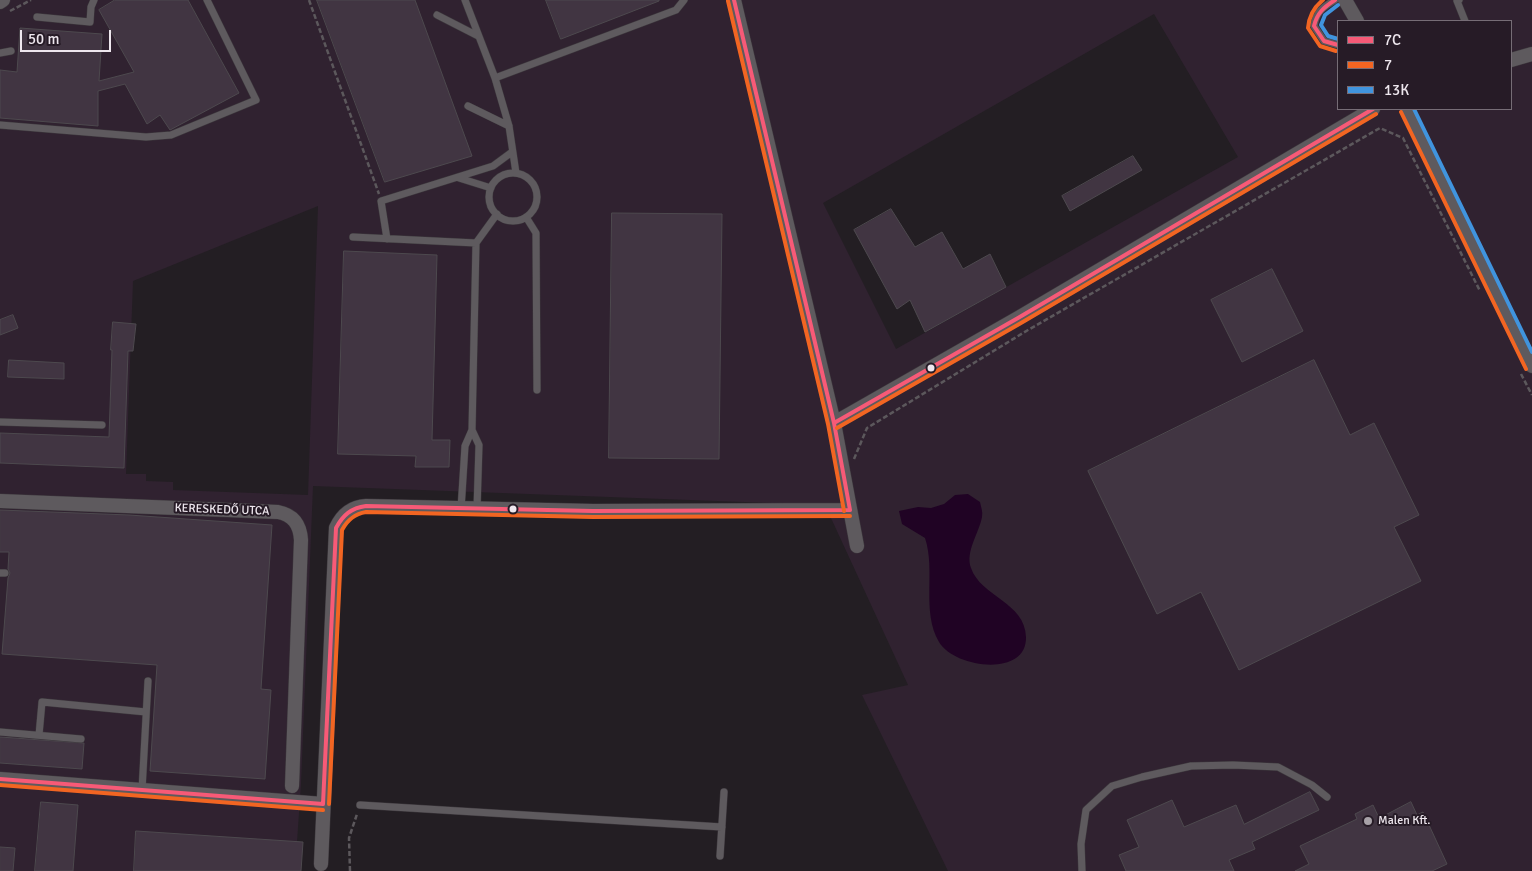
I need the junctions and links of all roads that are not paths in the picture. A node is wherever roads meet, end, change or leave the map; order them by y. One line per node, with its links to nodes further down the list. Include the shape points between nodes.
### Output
1 (94, 0): 10 (lane, via 90,22)
2 (207, 0): 23 (lane, via 256,100 171,134 146,137)
3 (465, 0): 13 (lane)
4 (684, 0): 19 (lane, via 676,10)
5 (734, 0): 37 (street)
6 (1335, 0): 14 (lane, via 1316,16 1314,26 1324,40)
7 (1345, 0): 11 (street)
8 (1457, 0): 12 (lane)
9 (438, 15): 13 (lane)
10 (37, 17)
11 (1356, 20)
12 (1466, 20)
13 (478, 36): 19 (lane)
14 (1337, 45)
15 (11, 51): 16 (lane)
16 (0, 53)
17 (1532, 54): 18 (street)
18 (1512, 60)
19 (495, 78): 24 (lane)
20 (468, 106): 24 (lane)
21 (1371, 110): 37 (street)
22 (1406, 110): 34 (street)
23 (0, 125)
24 (509, 126): 25 (lane)
25 (512, 152): 26 (lane); 27 (lane, via 493,166)
26 (516, 173): 28 (lane, via 501,176); 30 (lane, via 533,182 538,197 532,212)
27 (458, 178): 28 (lane); 32 (lane, via 381,201)
28 (491, 188): 29 (lane, via 489,200)
29 (496, 214): 30 (lane, via 511,221); 33 (lane)
30 (526, 217): 35 (lane, via 536,233)
31 (353, 237): 32 (lane)
32 (387, 239): 33 (lane)
33 (476, 243): 39 (lane)
34 (1525, 367)
35 (537, 390)
36 (0, 422): 38 (lane)
37 (834, 423): 43 (street)
38 (102, 425)
39 (472, 430): 41 (lane, via 465,446); 42 (lane, via 479,445)
40 (0, 501): 51 (street, KERESKEDŐ UTCA, via 278,512 296,521 301,540)
41 (461, 509): 42 (street); 55 (street, via 359,506 345,514 336,528)
42 (477, 509): 43 (street, via 593,512)
43 (850, 510): 44 (street)
44 (857, 546)
45 (148, 681): 46 (lane)
46 (146, 712): 48 (lane, via 42,702); 52 (lane)
47 (0, 732): 48 (lane)
48 (39, 735): 49 (lane)
49 (81, 739)
50 (0, 779): 52 (street)
51 (292, 786)
52 (142, 790): 55 (street)
53 (724, 792): 57 (lane)
54 (1327, 797): 60 (lane, via 1278,767 1191,766 1112,786 1086,810 1081,844)
55 (323, 804): 59 (street)
56 (360, 805): 57 (lane)
57 (722, 827): 58 (lane)
58 (720, 856)
59 (321, 864)
60 (1082, 871)

